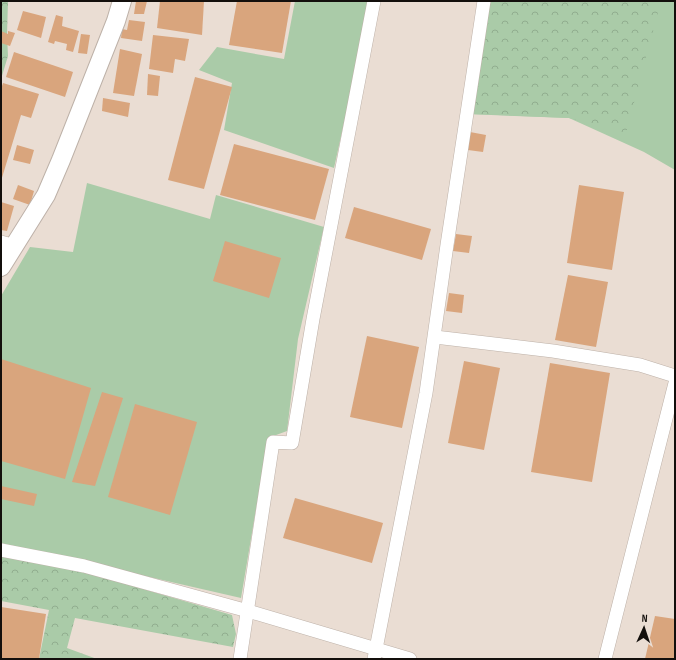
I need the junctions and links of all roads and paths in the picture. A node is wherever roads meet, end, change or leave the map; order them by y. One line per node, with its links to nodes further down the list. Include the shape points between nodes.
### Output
1 (122, 1): 4 (street, via 62,160 46,195)
2 (374, 1): 10 (street, via 292,443 273,442)
3 (484, 1): 6 (street, via 446,246)
4 (8, 244): 5 (street)
5 (1, 267)
6 (435, 337): 7 (street, via 640,365); 11 (street)
7 (675, 376)
8 (675, 383): 14 (street)
9 (1, 550): 10 (street, via 84,566)
10 (248, 611): 11 (street); 12 (street)
11 (375, 654): 13 (street)
12 (240, 659)
13 (410, 659)
14 (605, 659)

